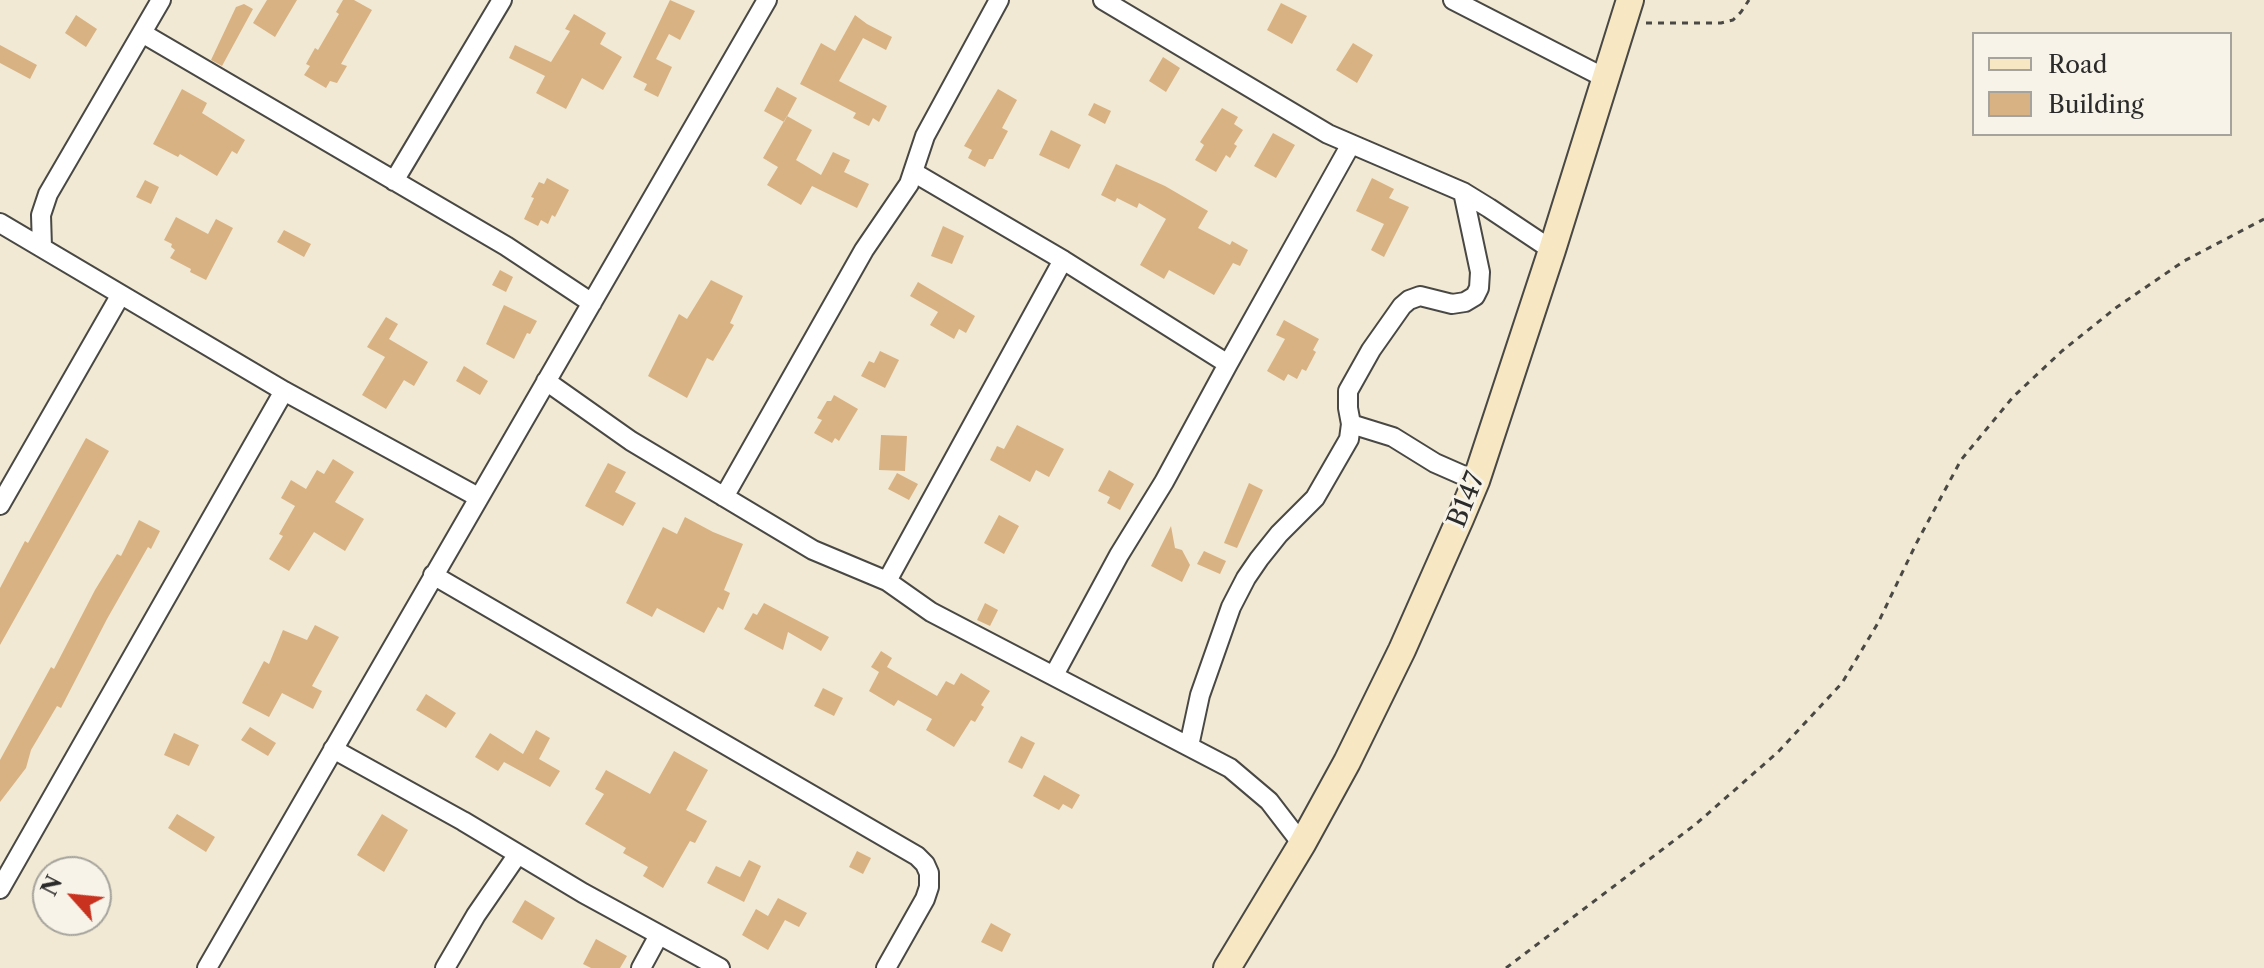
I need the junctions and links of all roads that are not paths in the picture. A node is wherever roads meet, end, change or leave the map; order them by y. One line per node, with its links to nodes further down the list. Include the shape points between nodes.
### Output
1 (161, 0): 8 (street)
2 (502, 0): 12 (street)
3 (767, 0): 19 (street)
4 (999, 0): 11 (street, via 925,136)
5 (1103, 0): 10 (street)
6 (1453, 0): 9 (street)
7 (1626, 12): 9 (main road, B147 / B147)
8 (142, 33): 12 (street); 15 (street, via 48,194 41,215)
9 (1605, 78): 16 (main road, B147 / B147)
10 (1351, 144): 13 (street); 20 (street)
11 (913, 172): 17 (street); 26 (street)
12 (394, 181): 19 (street)
13 (1463, 192): 16 (street); 23 (street, via 1479,288 1465,302 1420,296 1402,306 1348,391)
14 (0, 223): 15 (street)
15 (42, 247): 18 (street)
16 (1552, 250): 24 (main road, B147 / B147)
17 (1063, 260): 20 (street); 29 (street)
18 (120, 296): 22 (street); 27 (street)
19 (592, 303): 21 (street)
20 (1228, 364): 30 (street)
21 (546, 381): 25 (street); 26 (street)
22 (284, 391): 25 (street); 35 (street)
23 (1351, 424): 24 (street, via 1393,437); 31 (street, via 1349,439 1315,498 1279,534 1236,596 1200,695)
24 (1476, 481): 33 (main road, B147 / B147, via 1402,650)
25 (478, 497): 28 (street)
26 (724, 497): 29 (street, via 813,550)
27 (0, 505)
28 (433, 575): 32 (street); 41 (street, via 917,856 929,873 929,887)
29 (887, 581): 30 (street, via 931,612)
30 (1054, 675): 31 (street)
31 (1189, 746): 33 (street, via 1250,783)
32 (333, 749): 34 (street); 37 (street)
33 (1302, 844): 42 (main road, B147 / B147)
34 (518, 854): 36 (street); 38 (street)
35 (3, 877)
36 (659, 935): 39 (street); 40 (street)
37 (207, 968)
38 (445, 968)
39 (641, 968)
40 (720, 968)
41 (886, 968)
42 (1227, 968)

